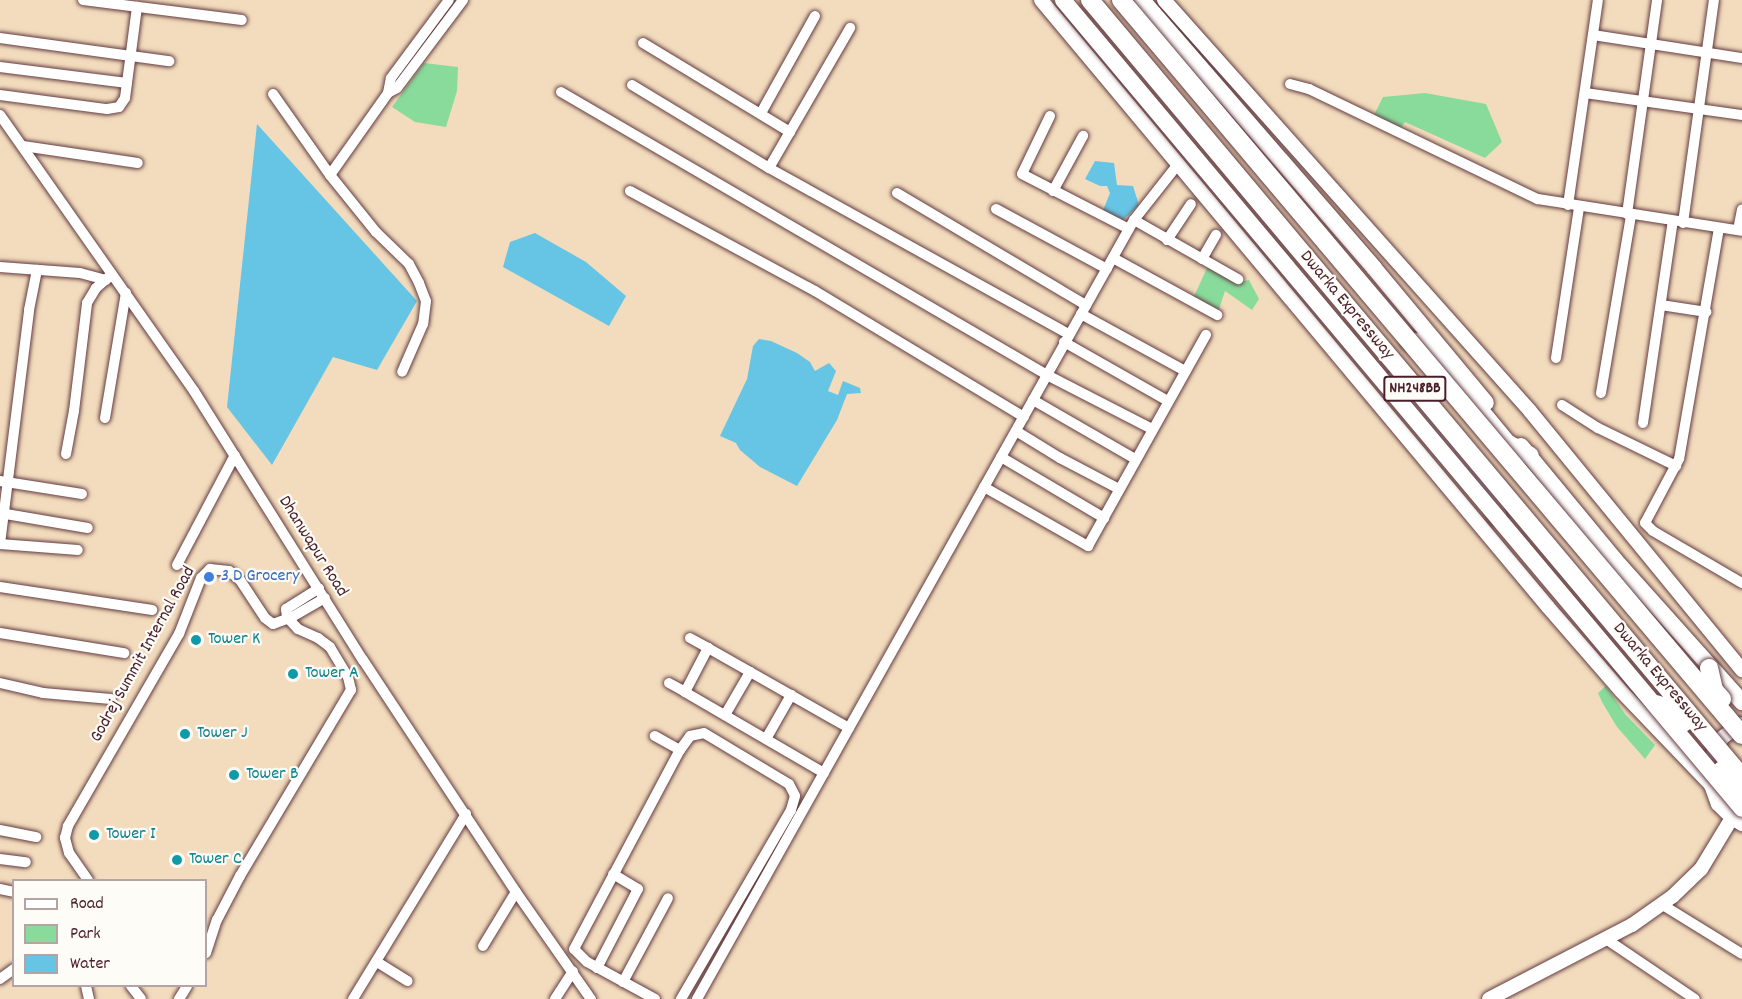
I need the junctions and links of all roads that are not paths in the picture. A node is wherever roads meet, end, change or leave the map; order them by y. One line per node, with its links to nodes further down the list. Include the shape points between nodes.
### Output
1 (83, 0): 13 (street)
2 (449, 0): 31 (street, via 391,78)
3 (463, 0): 31 (street, via 397,88)
4 (1041, 0): 44 (street)
5 (1063, 0): 102 (main road, bridge)
6 (1090, 0): 77 (highway, Dwarka Expressway / NH248BB, bridge)
7 (1121, 0): 76 (highway, Dwarka Expressway / NH248BB, bridge)
8 (1142, 0): 93 (main road, via 1374,268)
9 (1164, 0): 106 (street, via 1530,411)
10 (1598, 0): 17 (street)
11 (1657, 0): 20 (street)
12 (1714, 0): 21 (street)
13 (137, 7): 15 (street); 22 (street)
14 (815, 16): 36 (street)
15 (242, 20)
16 (850, 28): 41 (street)
17 (1593, 35): 20 (street); 32 (street)
18 (0, 38): 22 (street)
19 (643, 43): 36 (street)
20 (1651, 45): 21 (street); 34 (street)
21 (1706, 53): 23 (street); 35 (street)
22 (131, 56): 24 (street); 26 (street)
23 (1742, 58)
24 (169, 61)
25 (0, 67): 26 (street)
26 (127, 83): 33 (street, via 122,105 115,109)
27 (1290, 84): 52 (street, via 1310,89 1539,199)
28 (632, 85): 46 (street)
29 (561, 92): 81 (street)
30 (273, 93): 47 (street)
31 (388, 93): 47 (street)
32 (1585, 93): 34 (street); 52 (street)
33 (0, 95)
34 (1643, 99): 35 (street); 55 (street)
35 (1699, 109): 38 (street); 56 (street)
36 (760, 113): 41 (street)
37 (0, 115): 40 (street, Dhanwapur Road)
38 (1742, 115)
39 (1050, 116): 49 (street, via 1022,174)
40 (4, 127): 43 (street, Dhanwapur Road)
41 (790, 132): 46 (street)
42 (1083, 136): 49 (street)
43 (23, 146): 45 (street); 67 (street, Dhanwapur Road)
44 (1179, 162): 57 (street); 139 (street, via 1548,607)
45 (138, 163)
46 (769, 168): 75 (street)
47 (330, 175): 80 (street, via 376,232 409,264 423,292 423,324)
48 (630, 191): 86 (street, via 815,291)
49 (1053, 191): 57 (street)
50 (897, 193): 71 (street)
51 (1191, 204): 61 (street)
52 (1573, 206): 55 (street); 78 (street)
53 (996, 209): 65 (street)
54 (1742, 209): 59 (street)
55 (1629, 215): 56 (street); 82 (street)
56 (1678, 222): 58 (street); 70 (street)
57 (1131, 225): 61 (street); 62 (street)
58 (1719, 228): 59 (street); 72 (street)
59 (1740, 231)
60 (1216, 234): 63 (street)
61 (1167, 240): 63 (street)
62 (1113, 258): 65 (street); 73 (street)
63 (1202, 259): 68 (street)
64 (0, 267): 66 (street)
65 (1107, 269): 71 (street)
66 (37, 270): 67 (street); 97 (street)
67 (109, 277): 69 (street, Dhanwapur Road); 91 (street, via 87,303)
68 (1238, 279)
69 (126, 293): 87 (street); 92 (street, Dhanwapur Road)
70 (1661, 306): 72 (street); 88 (street)
71 (1084, 309): 75 (street); 79 (street)
72 (1706, 312): 96 (street)
73 (1217, 315)
74 (1206, 335): 79 (street)
75 (1066, 338): 81 (street); 84 (street)
76 (1410, 341): 93 (highway, via 1425,344 1507,443); 133 (highway, Dwarka Expressway / NH248BB, bridge)
77 (1387, 355): 102 (highway, bridge, via 1400,383 1491,498); 138 (highway, Dwarka Expressway / NH248BB, bridge)
78 (1556, 358)
79 (1185, 371): 84 (street)
80 (402, 372)
81 (1047, 375): 83 (street); 89 (street)
82 (1600, 393)
83 (1033, 400): 86 (street); 95 (street)
84 (1168, 401): 89 (street)
85 (1562, 405): 96 (street, via 1598,428)
86 (1024, 417): 90 (street)
87 (105, 418)
88 (1643, 423)
89 (1152, 429): 95 (street)
90 (1016, 431): 94 (street); 99 (street)
91 (66, 454)
92 (235, 455): 109 (street); 112 (street, Dhanwapur Road)
93 (1530, 456): 120 (main road)
94 (1001, 457): 98 (street); 103 (street)
95 (1135, 459): 99 (street)
96 (1676, 466): 104 (street)
97 (4, 481): 100 (street); 101 (street)
98 (984, 487): 103 (street, via 1086,546); 132 (street)
99 (1119, 489): 103 (street)
100 (82, 494)
101 (2, 513): 105 (street); 107 (street)
102 (1498, 516): 129 (main road, bridge)
103 (1104, 518)
104 (1645, 523): 106 (street); 110 (street)
105 (88, 528)
106 (1634, 540): 121 (street)
107 (0, 544): 108 (street)
108 (78, 550)
109 (177, 565)
110 (1742, 583)
111 (0, 587): 114 (street)
112 (319, 588): 113 (street, Dhanwapur Road); 115 (street, via 286,609)
113 (325, 598): 115 (street); 141 (street, Dhanwapur Road)
114 (152, 610)
115 (287, 617): 148 (street, Godrej Summit Internal Road, via 276,623 267,621 240,580 229,571 210,569 201,578 179,634 68,826 65,838 69,853); 154 (street, via 298,629 330,647 348,677 351,690 240,876)
116 (0, 633): 119 (street)
117 (690, 638): 118 (street)
118 (708, 648): 122 (street); 125 (street)
119 (124, 653)
120 (1710, 668): 128 (main road); 131 (highway, bridge, via 1714,690)
121 (1742, 670)
122 (750, 672): 126 (street); 130 (street)
123 (669, 682): 125 (street)
124 (0, 683): 127 (street, via 43,693)
125 (685, 692): 130 (street)
126 (791, 695): 132 (street); 135 (street)
127 (111, 699)
128 (1742, 702)
129 (1656, 704): 140 (highway, bridge, via 1674,710); 142 (main road, bridge)
130 (725, 715): 135 (street)
131 (1742, 724): 139 (street, via 1723,737 1714,752)
132 (849, 728): 137 (street)
133 (1742, 735)
134 (655, 736): 136 (street)
135 (766, 740): 137 (street)
136 (680, 750): 147 (street); 169 (street, via 690,736 704,734 789,784 795,796 791,810)
137 (824, 773): 170 (street)
138 (1742, 777)
139 (1711, 785): 142 (street, via 1718,804)
140 (1742, 795)
141 (466, 814): 149 (street, Dhanwapur Road); 156 (street)
142 (1740, 820): 151 (street)
143 (0, 830): 144 (street)
144 (36, 837)
145 (0, 859): 146 (street)
146 (26, 862)
147 (613, 874): 157 (street, via 576,942 577,953); 157 (street, via 638,890)
148 (87, 879)
149 (516, 892): 153 (street); 159 (street, Dhanwapur Road)
150 (668, 898): 162 (street)
151 (1670, 902): 152 (street); 155 (street)
152 (1609, 941): 171 (street); 172 (street); 173 (street)
153 (483, 946)
154 (207, 950)
155 (1742, 954)
156 (376, 962): 161 (street); 164 (street)
157 (592, 965): 159 (street); 162 (street)
158 (12, 971): 160 (street)
159 (575, 974): 166 (street); 167 (street, Dhanwapur Road)
160 (0, 980)
161 (408, 981)
162 (623, 982): 168 (street)
163 (132, 987): 165 (street)
164 (357, 998)
165 (141, 999)
166 (555, 999)
167 (591, 999)
168 (655, 999)
169 (681, 999)
170 (697, 999)
171 (1489, 999)
172 (1509, 999)
173 (1695, 999)

